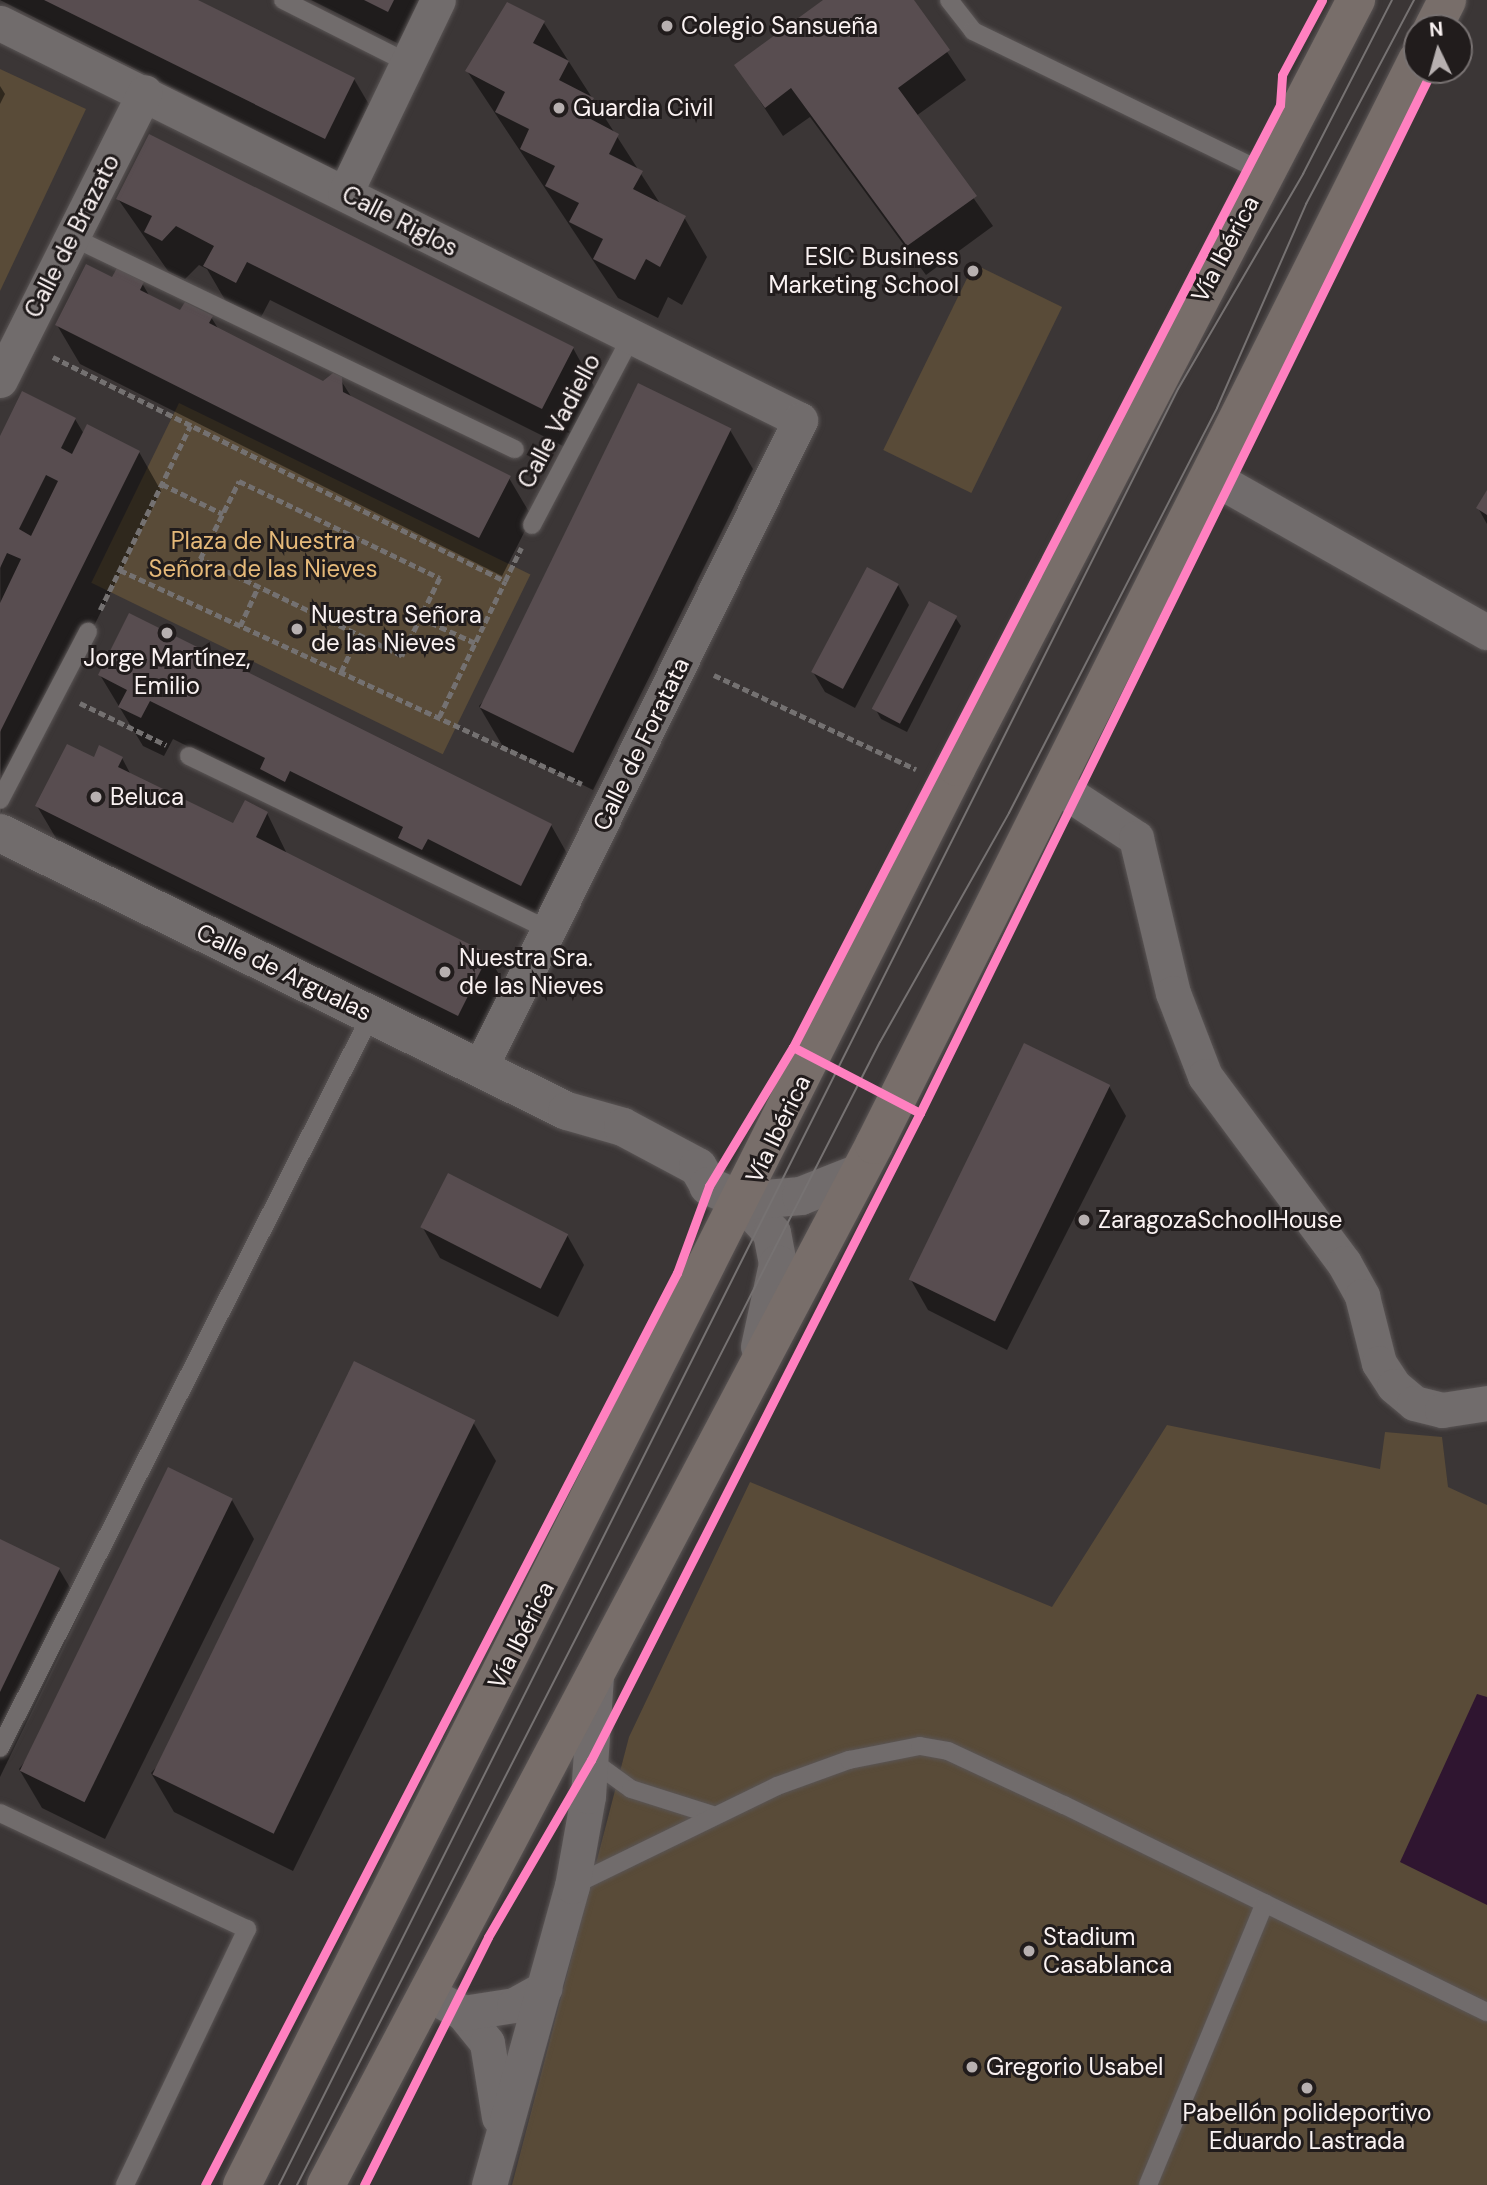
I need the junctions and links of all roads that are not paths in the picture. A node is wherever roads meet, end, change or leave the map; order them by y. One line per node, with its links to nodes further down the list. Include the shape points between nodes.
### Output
1 (283, 0): 6 (lane)
2 (438, 0): 6 (street)
3 (949, 0): 9 (lane, via 972,31)
4 (1356, 0): 9 (highway, Vía Ibérica)
5 (0, 23): 8 (street, Calle Riglos)
6 (408, 63): 10 (street)
7 (1405, 84): 16 (highway)
8 (145, 92): 10 (street, Calle Riglos); 11 (street, Calle de Brazato)
9 (1266, 173): 28 (highway, Vía Ibérica, via 957,767)
10 (345, 193): 12 (street, Calle Riglos)
11 (72, 237): 13 (street, Calle de Brazato); 15 (lane)
12 (630, 339): 14 (street, Calle Riglos); 17 (lane, Calle Vadiello)
13 (0, 380)
14 (800, 421): 24 (street, Calle de Foratata)
15 (515, 449)
16 (1209, 475): 19 (street); 21 (highway)
17 (531, 525)
18 (88, 632): 22 (lane)
19 (1487, 632)
20 (189, 756): 24 (lane)
21 (1055, 785): 27 (highway); 30 (street, via 1136,838 1173,993 1205,1076 1344,1263 1362,1296 1379,1363 1394,1386 1414,1403 1441,1410)
22 (0, 800)
23 (0, 833): 25 (street, Calle de Argualas)
24 (550, 930): 26 (street, Calle de Foratata)
25 (371, 1015): 26 (street, Calle de Argualas); 32 (lane)
26 (480, 1068): 28 (street, Calle de Argualas, via 567,1111 611,1146 690,1186)
27 (859, 1173): 28 (street, Calle de Argualas, via 801,1196); 29 (highway)
28 (726, 1193): 29 (street, via 765,1222 776,1245 776,1282); 44 (highway, Vía Ibérica)
29 (758, 1356): 31 (highway)
30 (1487, 1404)
31 (596, 1677): 33 (street); 39 (highway)
32 (0, 1748)
33 (591, 1760): 35 (lane, via 631,1789); 36 (street)
34 (0, 1813): 43 (lane, via 247,1929)
35 (713, 1815): 36 (lane); 37 (lane, via 849,1760 920,1746 948,1751)
36 (572, 1886): 38 (street)
37 (1265, 1903): 40 (lane); 47 (lane)
38 (545, 1989): 41 (street, via 507,2007); 42 (street)
39 (428, 1994): 41 (street); 45 (highway)
40 (1487, 2012)
41 (463, 2013): 42 (street, via 477,2026 493,2060)
42 (498, 2138): 46 (street)
43 (125, 2185)
44 (242, 2185)
45 (326, 2185)
46 (489, 2185)
47 (1148, 2185)

